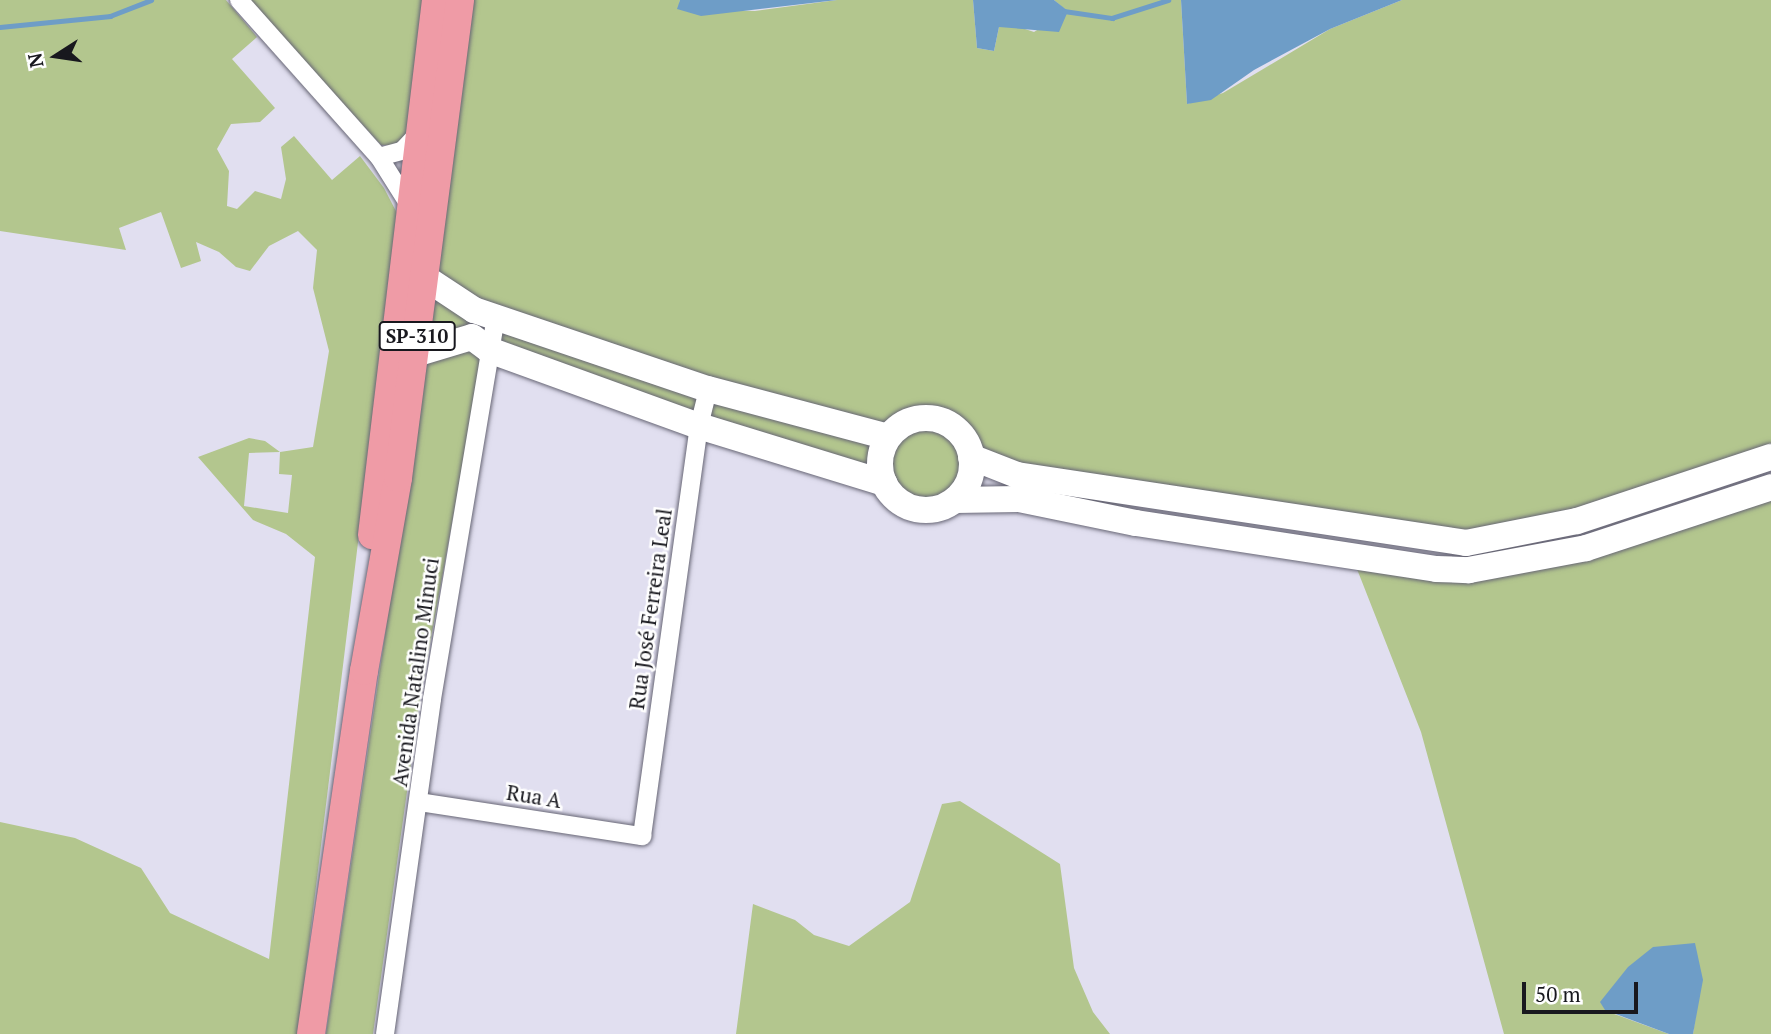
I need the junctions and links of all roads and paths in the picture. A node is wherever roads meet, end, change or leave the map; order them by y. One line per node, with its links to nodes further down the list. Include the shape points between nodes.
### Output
1 (239, 0): 5 (street)
2 (436, 0): 4 (main road, SP-310)
3 (460, 0): 7 (main road, SP-310)
4 (417, 135): 5 (street, via 402,151); 6 (main road, SP-310)
5 (379, 157): 6 (street)
6 (408, 203): 19 (main road, SP-310, via 402,286 376,474)
7 (425, 277): 8 (street, via 452,299); 10 (main road, SP-310)
8 (496, 317): 9 (street, Avenida Natalino Minuci); 11 (street)
9 (489, 350): 10 (street, via 472,337); 12 (street); 20 (street, Avenida Natalino Minuci)
10 (415, 354): 19 (main road, SP-310)
11 (708, 389): 12 (street, Rua José Ferreira Leal); 13 (street)
12 (699, 426): 16 (street); 21 (street, Rua José Ferreira Leal)
13 (888, 437): 14 (street, via 907,421 930,418 953,426); 16 (street, via 880,459)
14 (971, 457): 15 (street, via 1017,475 1466,543 1577,521); 18 (street, via 969,480)
15 (1771, 457)
16 (884, 483): 18 (street, via 899,502 921,510)
17 (1771, 487): 18 (street, via 1586,548 1469,570 1436,569 1136,523 1019,499)
18 (955, 500)
19 (364, 671): 22 (main road, SP-310)
20 (419, 802): 21 (street, Rua A); 23 (street, Avenida Natalino Minuci)
21 (642, 836)
22 (311, 1034)
23 (385, 1034)

